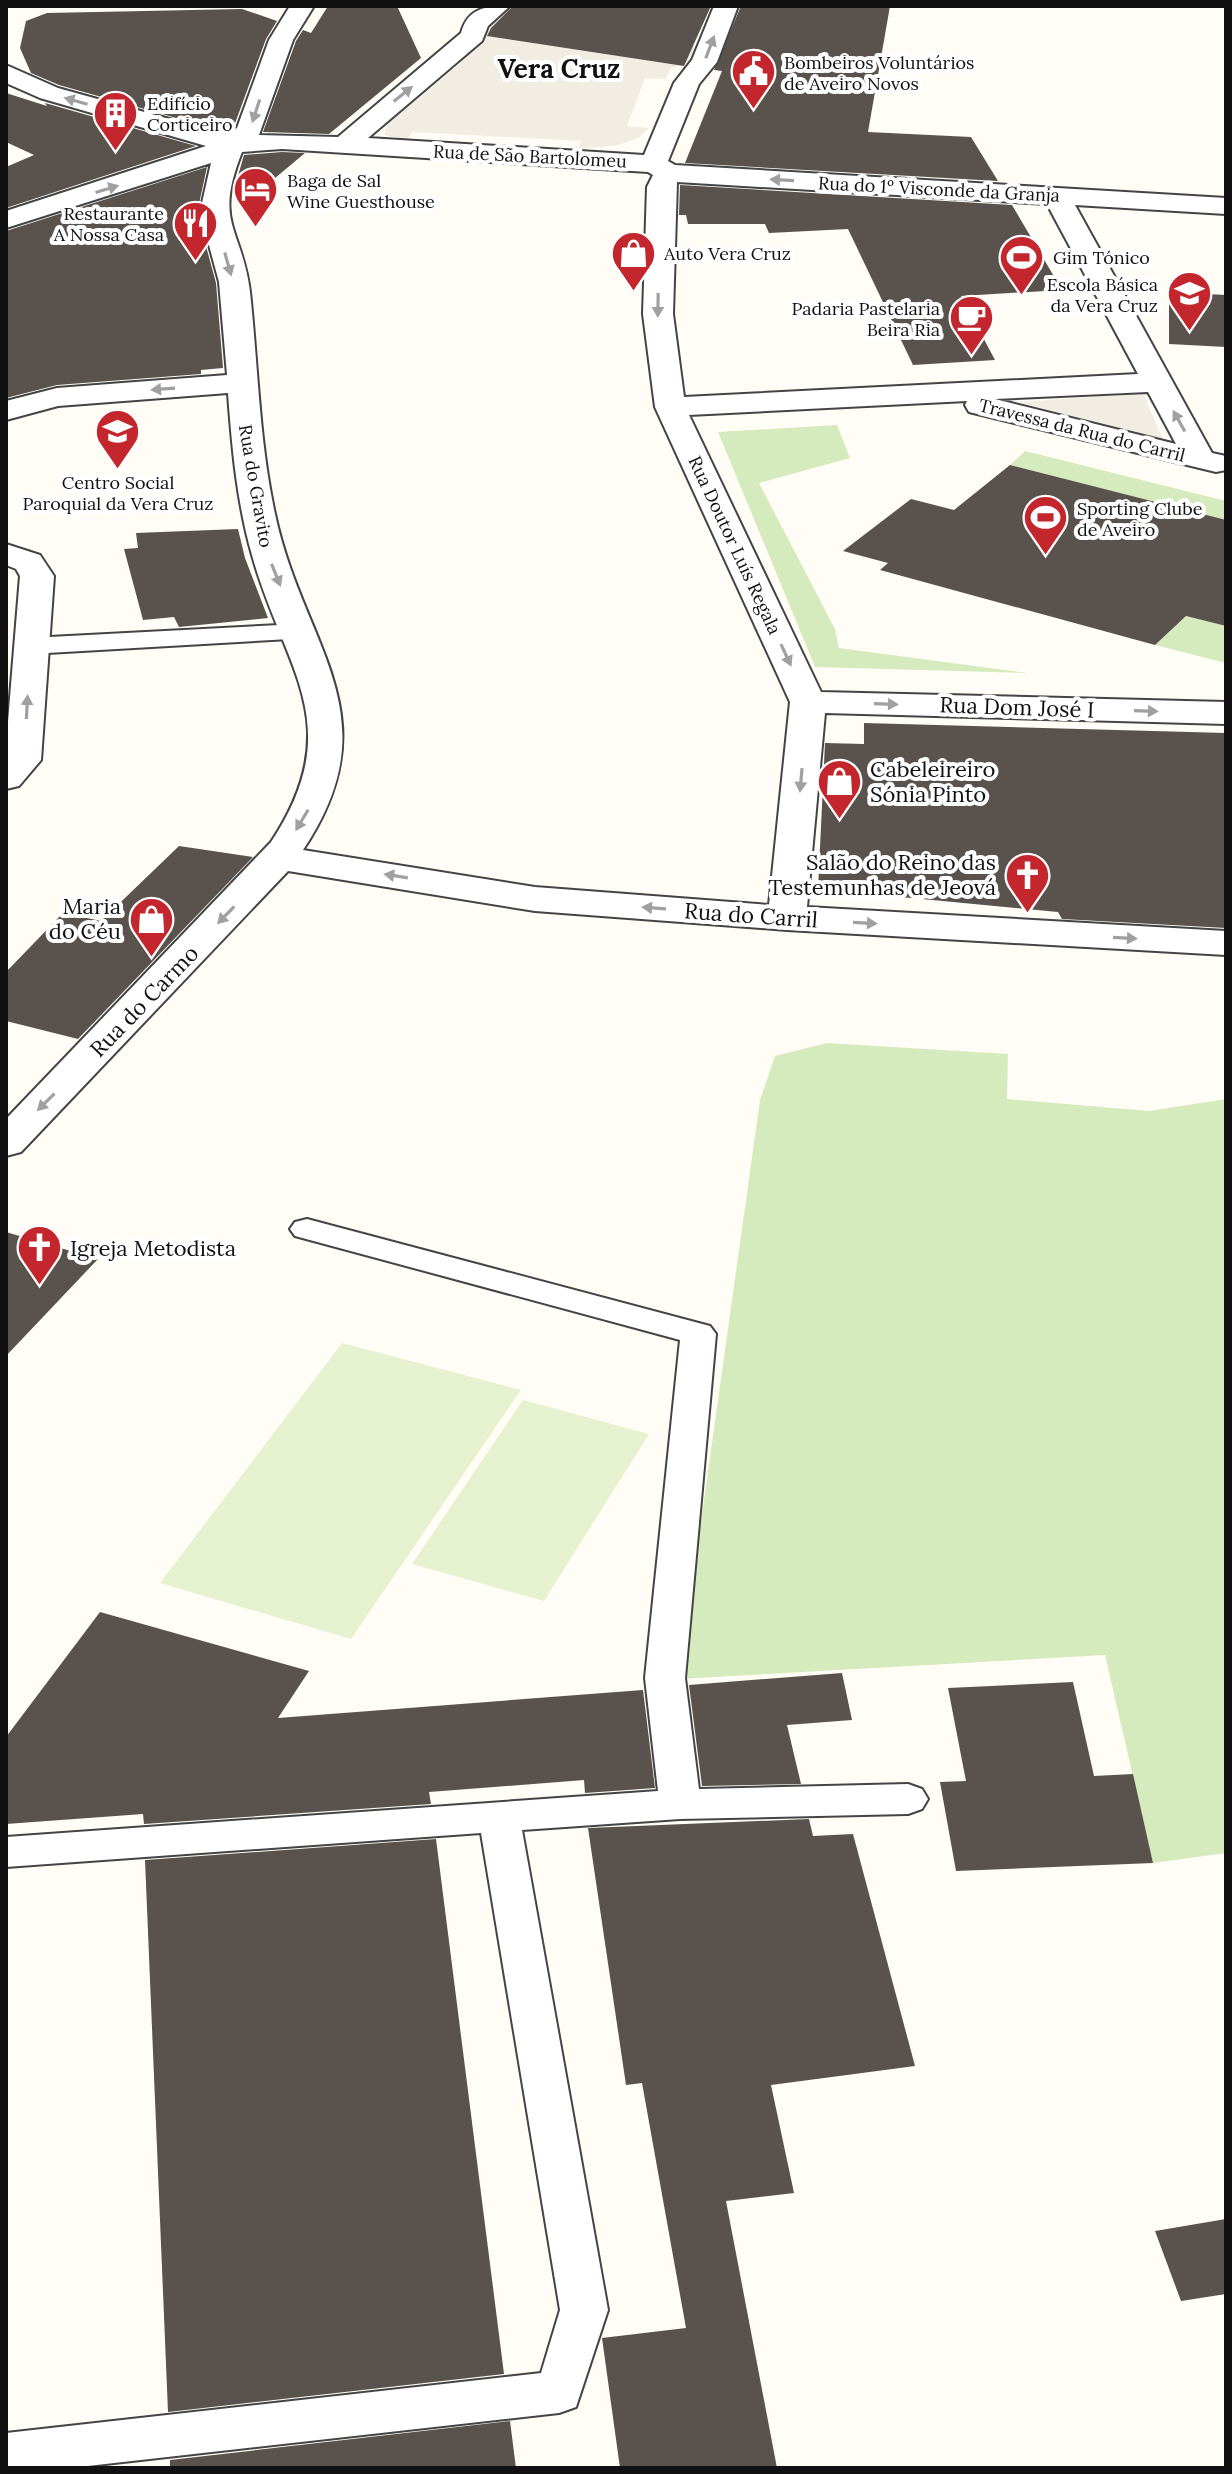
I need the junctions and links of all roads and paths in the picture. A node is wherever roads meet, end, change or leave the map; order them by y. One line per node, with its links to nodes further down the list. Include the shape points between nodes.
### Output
1 (302, 6): 5 (street, one-way to 5, via 281,40 249,131)
2 (498, 6): 6 (street, one-way to 2, via 473,36 476,23)
3 (726, 6): 7 (street, Rua de São Bartolomeu, one-way to 3, via 687,83 704,62)
4 (6, 73): 5 (street, one-way to 4, via 49,93)
5 (232, 145): 6 (street, Rua de São Bartolomeu); 10 (street, one-way to 5); 12 (street, Rua do Gravito, one-way to 12, via 214,217 235,287)
6 (344, 145): 7 (street, Rua de São Bartolomeu)
7 (661, 168): 8 (street, Rua do 1º Visconde da Granja, one-way to 7); 14 (street, Rua Doutor Luís Regala, one-way to 14, via 658,314)
8 (1056, 196): 9 (street, Rua do 1º Visconde da Granja); 11 (street)
9 (1226, 206)
10 (6, 220)
11 (1158, 382): 13 (street, Travessa da Rua do Carril); 16 (street, one-way to 11)
12 (241, 383): 15 (street, one-way to 15, via 57,397); 18 (street, Rua do Gravito, one-way to 18, via 253,490 266,548)
13 (939, 395): 14 (street, Travessa da Rua do Carril); 16 (street, Travessa da Rua do Carril)
14 (670, 407): 20 (street, Rua Doutor Luís Regala, one-way to 20)
15 (6, 411)
16 (1213, 462)
17 (6, 554): 19 (street, via 28,562 37,576)
18 (299, 632): 19 (lane); 23 (street, Rua do Gravito, one-way to 23, via 311,659 329,736 322,786)
19 (30, 646): 22 (street, one-way to 19, via 23,760)
20 (808, 702): 21 (street, Rua Dom José I, one-way to 21); 24 (street, one-way to 24)
21 (1226, 713)
22 (6, 778)
23 (280, 858): 24 (street, Rua do Carril, one-way to 23, via 535,899); 26 (street, Rua do Carmo, one-way to 26)
24 (787, 918): 25 (street, Rua do Carril, one-way to 25)
25 (1226, 943)
26 (6, 1143)
27 (307, 1229): 29 (lane, via 698,1334 665,1678)
28 (908, 1799): 29 (lane)
29 (680, 1804): 30 (lane)
30 (499, 1816): 31 (lane); 32 (lane, via 584,2310 559,2392)
31 (6, 1852)
32 (6, 2454)

